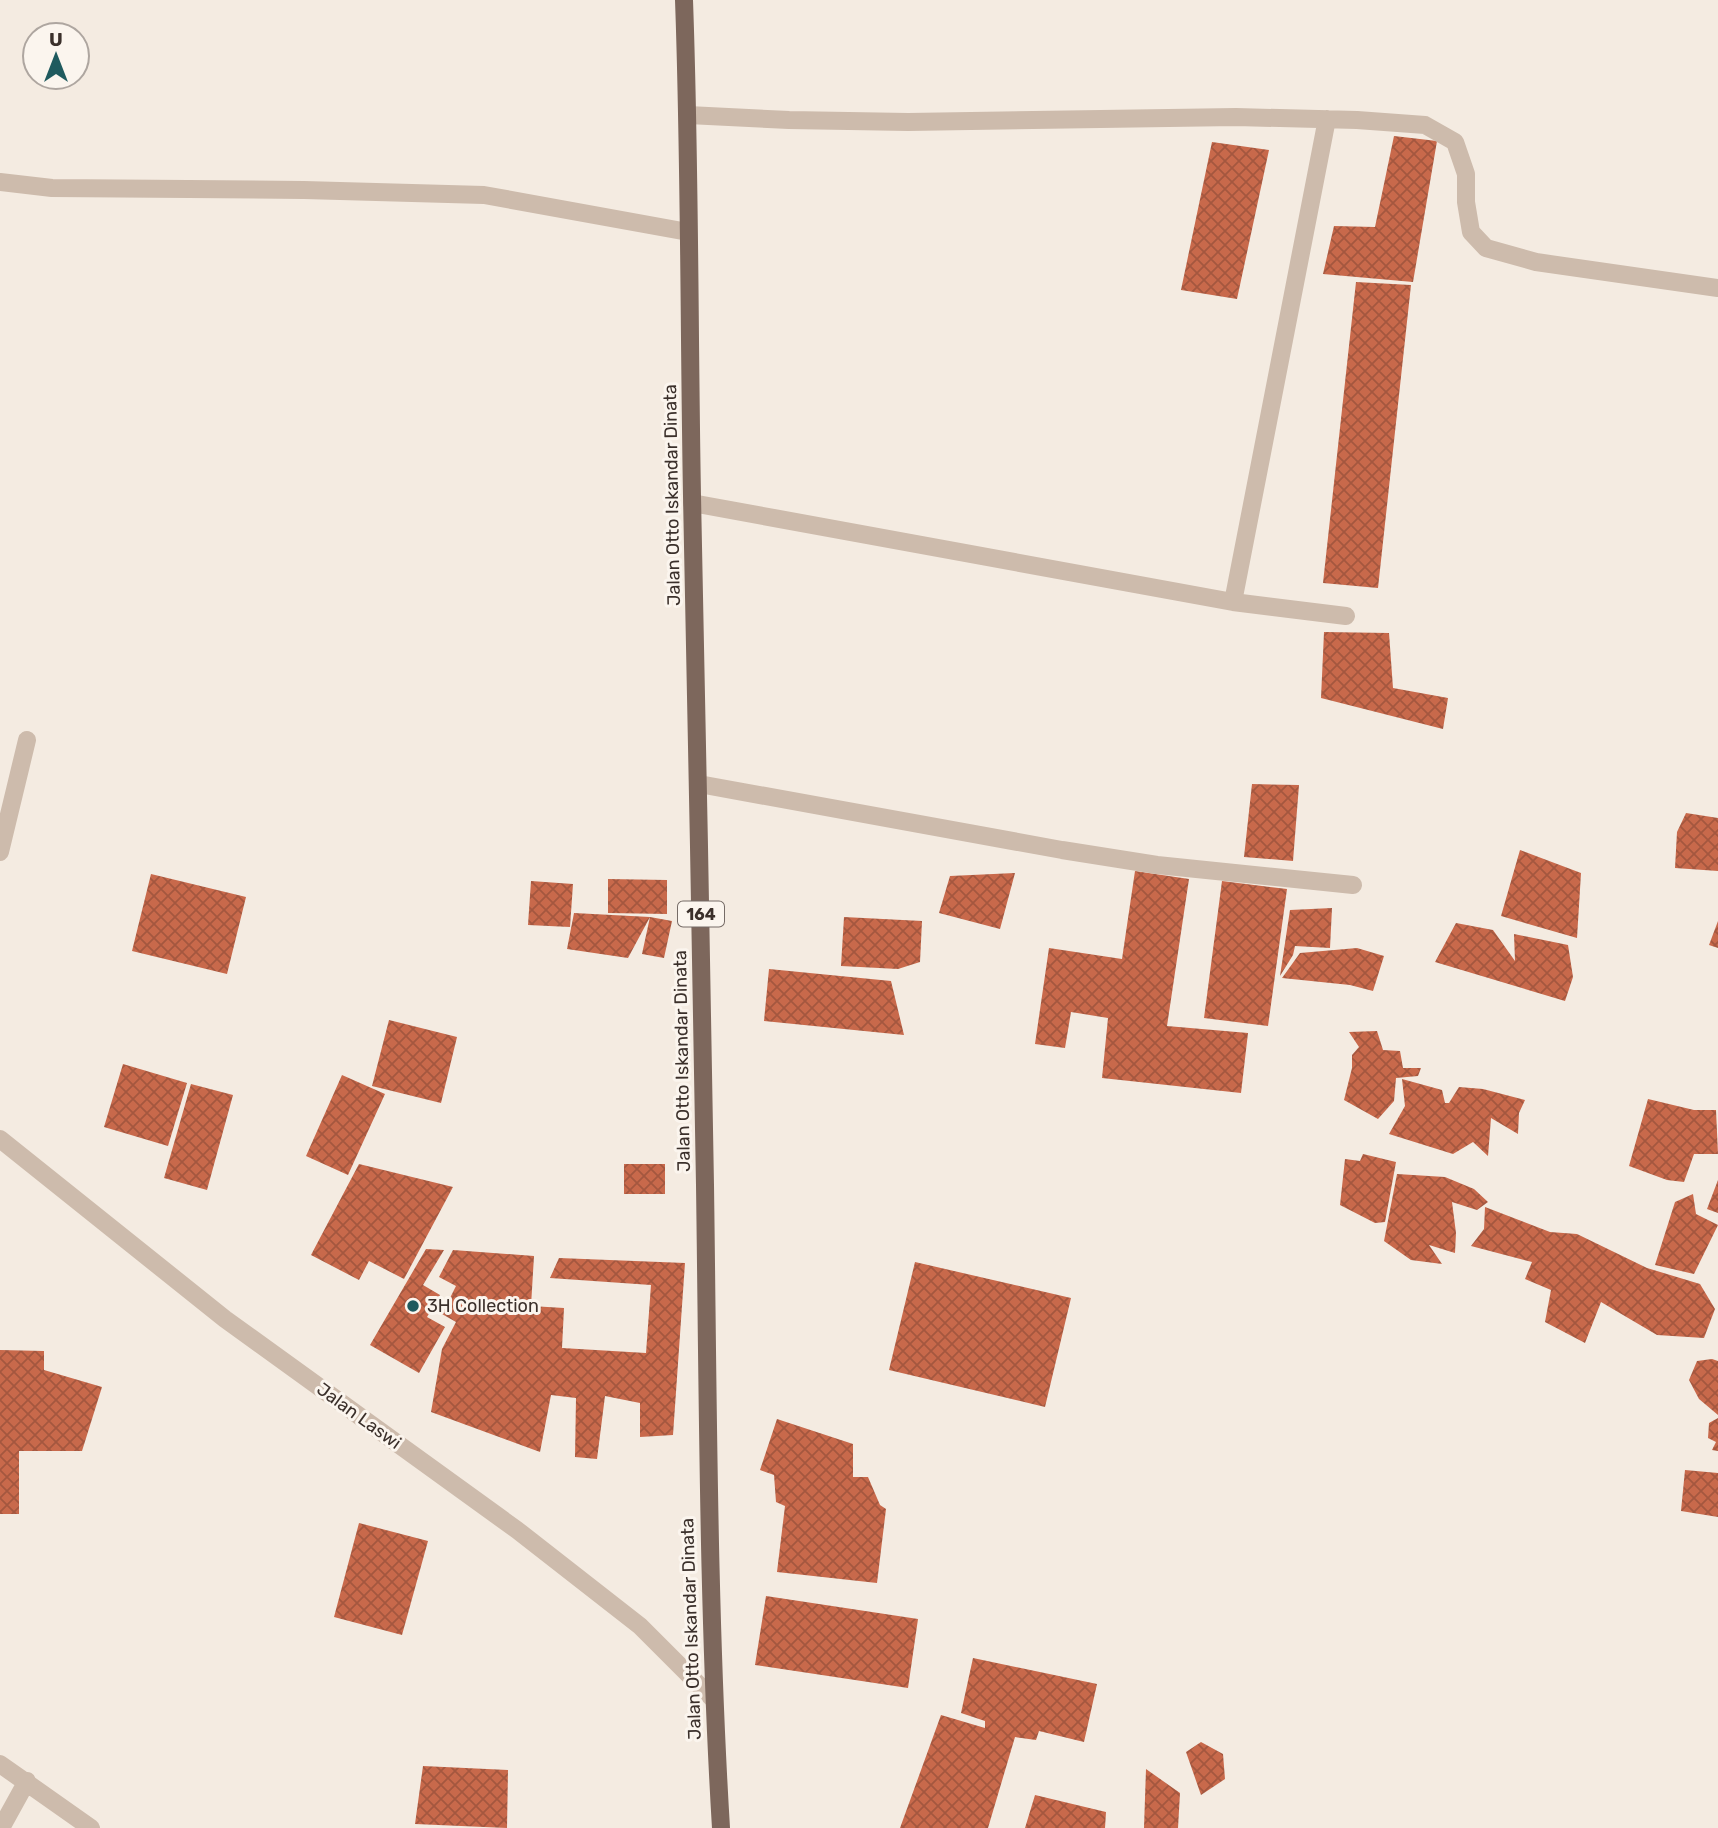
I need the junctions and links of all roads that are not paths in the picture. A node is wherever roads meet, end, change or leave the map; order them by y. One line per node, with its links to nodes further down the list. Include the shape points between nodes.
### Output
1 (684, 0): 2 (main road, Jalan Otto Iskandar Dinata / 164)
2 (688, 115): 3 (street, via 908,122); 5 (main road, Jalan Otto Iskandar Dinata / 164)
3 (1327, 119): 6 (street, via 1425,125 1455,142 1466,174 1471,232 1486,248 1536,262); 8 (street)
4 (0, 182): 5 (street, via 52,188 484,195)
5 (688, 232): 7 (main road, Jalan Otto Iskandar Dinata / 164)
6 (1718, 288)
7 (692, 503): 8 (street); 11 (main road, Jalan Otto Iskandar Dinata / 164)
8 (1233, 602): 9 (street)
9 (1346, 616)
10 (27, 740): 12 (street)
11 (699, 785): 13 (street, via 1157,865); 15 (main road, Jalan Otto Iskandar Dinata / 164)
12 (0, 852)
13 (1353, 885)
14 (0, 1139): 15 (street, Jalan Laswi, via 225,1319 517,1530 640,1626)
15 (713, 1699): 20 (main road, Jalan Otto Iskandar Dinata / 164)
16 (0, 1764): 17 (street)
17 (27, 1781): 18 (street); 19 (street)
18 (1, 1828)
19 (91, 1828)
20 (721, 1828)

